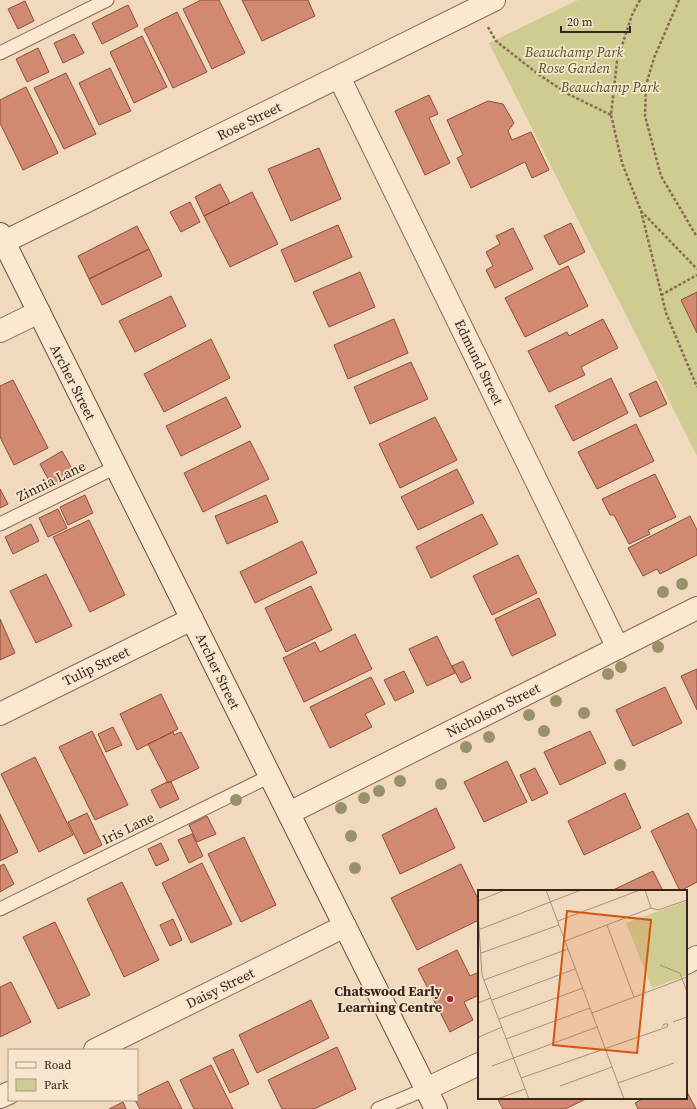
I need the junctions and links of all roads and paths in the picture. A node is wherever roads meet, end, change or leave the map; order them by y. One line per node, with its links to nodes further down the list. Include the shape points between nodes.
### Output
1 (107, 0): 5 (lane)
2 (640, 0): 7 (path, via 632,15 617,61)
3 (679, 0): 9 (path, via 648,78 645,116 661,176)
4 (486, 4): 6 (street, Rose Street); 7 (path, via 496,41 568,94)
5 (0, 53)
6 (339, 77): 10 (street, Rose Street); 21 (street, Edmund Street)
7 (611, 115): 8 (path, via 622,164)
8 (641, 211): 11 (path); 13 (path)
9 (697, 237)
10 (2, 238): 14 (street, Archer Street)
11 (697, 269)
12 (697, 275): 13 (path)
13 (661, 295): 16 (path)
14 (38, 312): 15 (street); 17 (street, Archer Street)
15 (0, 330)
16 (697, 387)
17 (116, 467): 18 (lane, Zinnia Lane); 20 (street, Archer Street)
18 (0, 524)
19 (697, 608): 21 (street, Nicholson Street)
20 (192, 619): 22 (street, Tulip Street); 23 (street, Archer Street)
21 (618, 648): 24 (street, Nicholson Street)
22 (0, 714)
23 (270, 776): 24 (street, Archer Street); 25 (lane, Iris Lane)
24 (289, 813): 26 (street, Archer Street)
25 (0, 909)
26 (345, 926): 29 (street, Daisy Street); 31 (street, Archer Street)
27 (697, 958): 28 (street)
28 (687, 963)
29 (97, 1049)
30 (478, 1064): 31 (street)
31 (426, 1089): 32 (lane); 33 (street, Archer Street)
32 (378, 1109)
33 (436, 1109)

